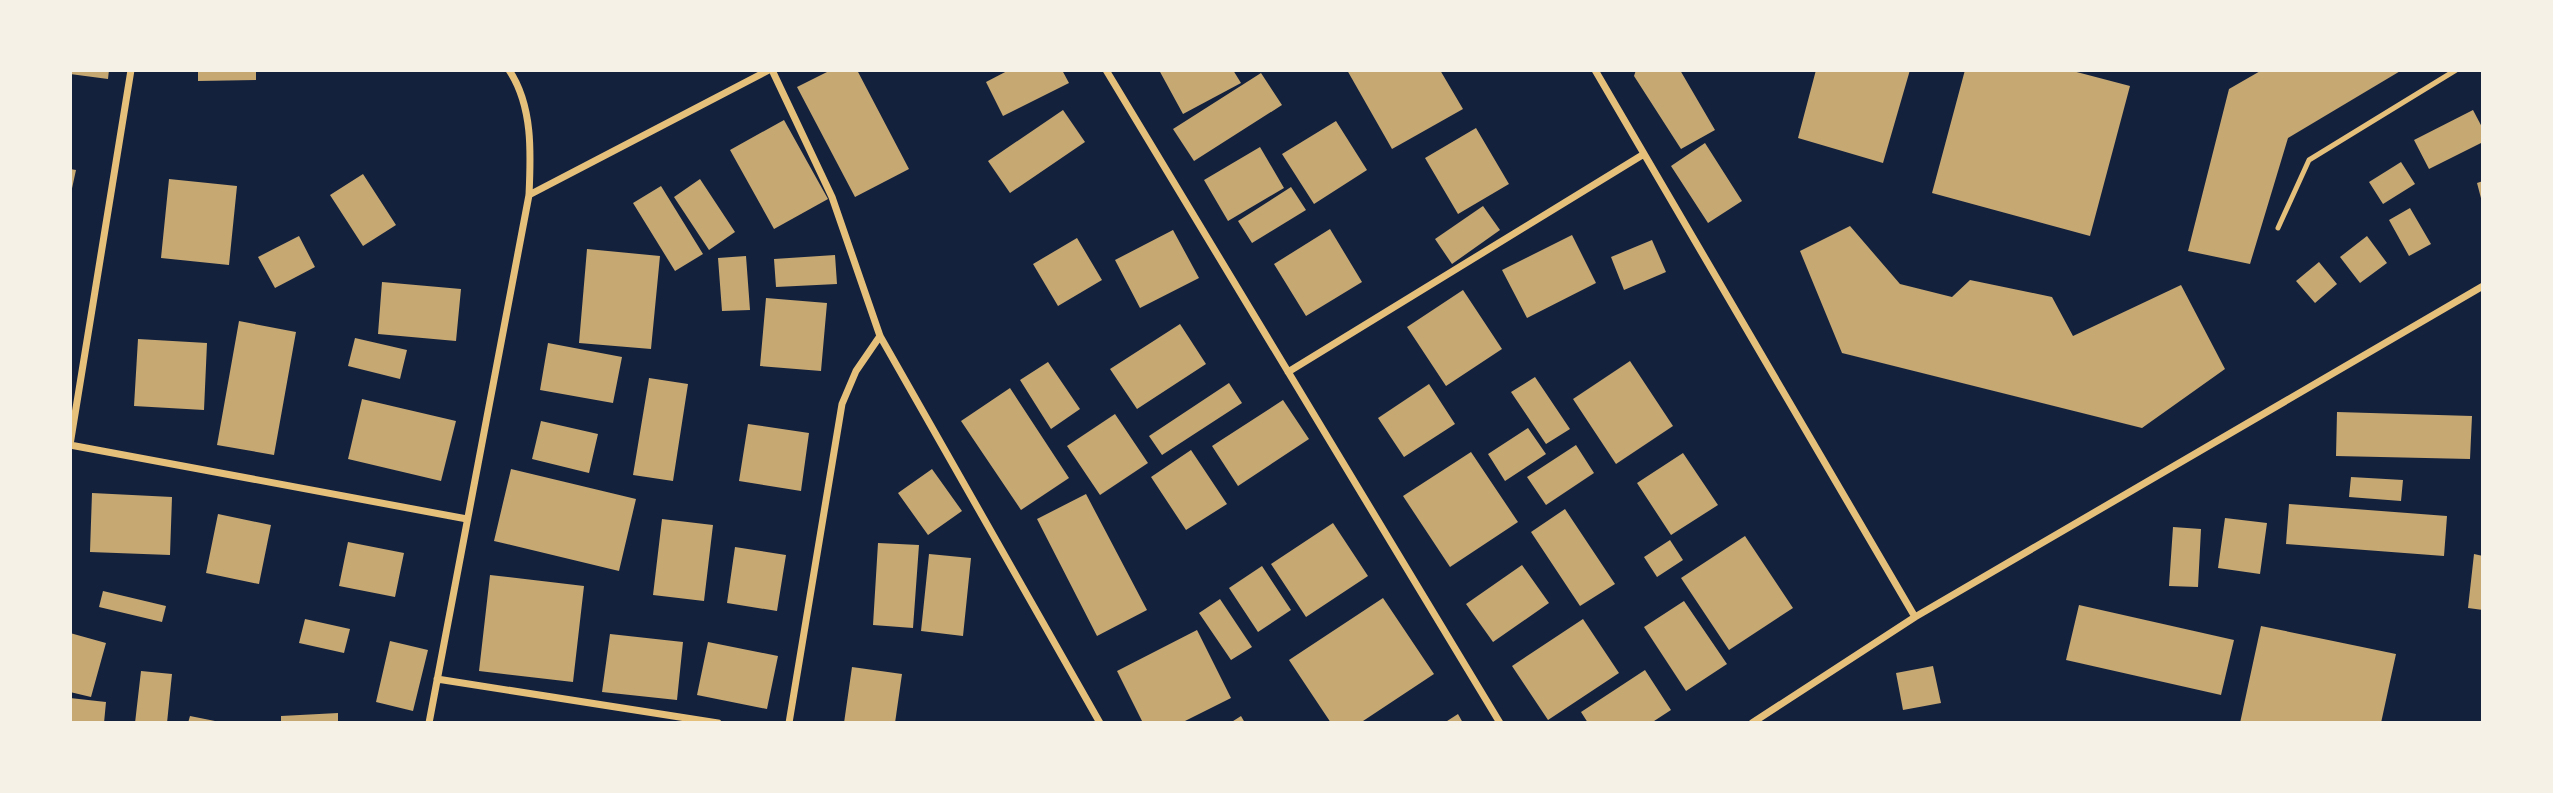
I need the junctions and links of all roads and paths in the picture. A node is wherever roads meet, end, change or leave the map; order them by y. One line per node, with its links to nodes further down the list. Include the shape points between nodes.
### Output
1 (131, 70): 13 (street)
2 (509, 70): 8 (street, via 522,89 531,149)
3 (770, 70): 8 (street); 11 (street, via 832,197)
4 (1107, 70): 12 (street)
5 (1595, 70): 7 (street)
6 (2456, 70): 9 (lane, via 2309,160)
7 (1644, 154): 12 (street); 15 (street)
8 (529, 195): 14 (street)
9 (2277, 228)
10 (2483, 286): 15 (street)
11 (880, 336): 19 (street, via 856,371 842,404); 20 (street)
12 (1288, 372): 21 (street)
13 (70, 445): 14 (street)
14 (467, 519): 16 (street)
15 (1915, 617): 22 (street)
16 (437, 679): 17 (street); 18 (street)
17 (429, 723)
18 (718, 723)
19 (789, 723)
20 (1100, 723)
21 (1500, 723)
22 (1752, 723)

